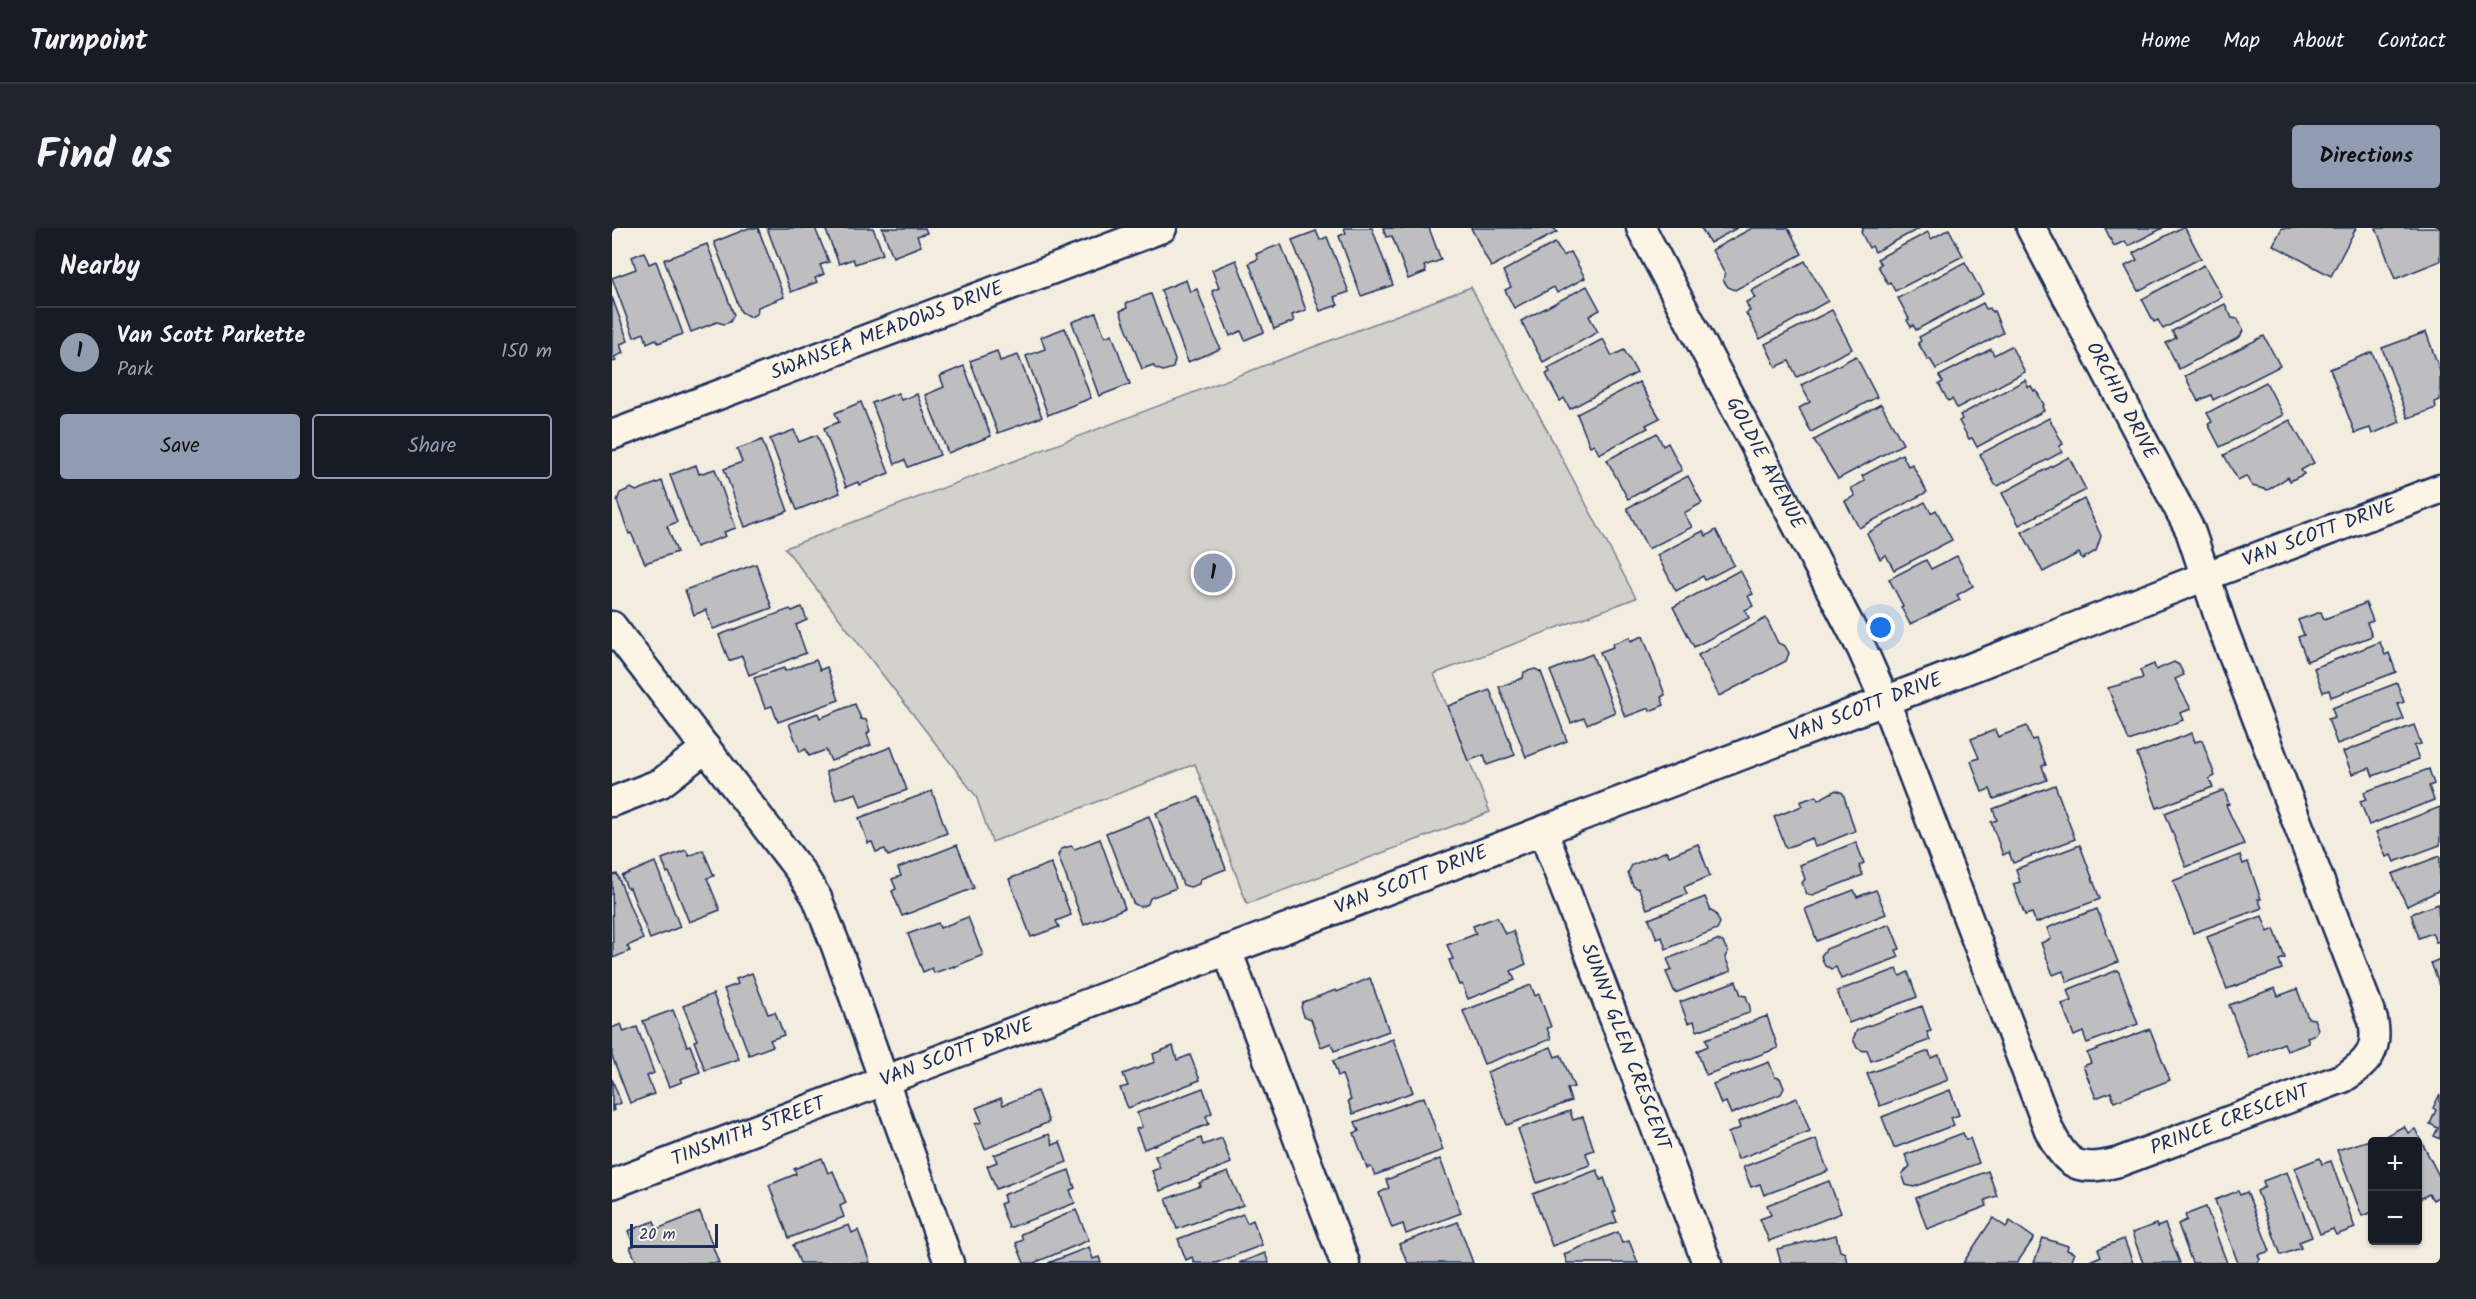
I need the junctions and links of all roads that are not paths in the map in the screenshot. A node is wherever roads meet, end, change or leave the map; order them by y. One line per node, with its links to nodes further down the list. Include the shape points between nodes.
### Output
1 (1162, 228): 4 (street, SWANSEA MEADOWS DRIVE)
2 (1641, 228): 8 (street, GOLDIE AVENUE, via 1857,638)
3 (2031, 228): 6 (street, ORCHID DRIVE, via 2190,530)
4 (612, 435)
5 (2440, 489): 6 (street, VAN SCOTT DRIVE)
6 (2206, 576): 8 (street, VAN SCOTT DRIVE); 8 (street, PRINCE CRESCENT, via 2373,1020 2376,1037 2371,1053 2361,1067 2343,1078 2120,1162 2096,1168 2068,1159 2059,1151 2049,1130)
7 (612, 626): 9 (street, VAN SCOTT DRIVE)
8 (1885, 701): 11 (street, VAN SCOTT DRIVE)
9 (706, 748): 10 (street, via 661,783); 13 (street, VAN SCOTT DRIVE, via 817,898)
10 (612, 802)
11 (1543, 831): 12 (street, VAN SCOTT DRIVE); 17 (street, SUNNY GLEN CRESCENT)
12 (1227, 950): 13 (street, VAN SCOTT DRIVE); 16 (street)
13 (884, 1081): 14 (street, TINSMITH STREET); 15 (street)
14 (612, 1184)
15 (949, 1263)
16 (1346, 1263)
17 (1707, 1263)

